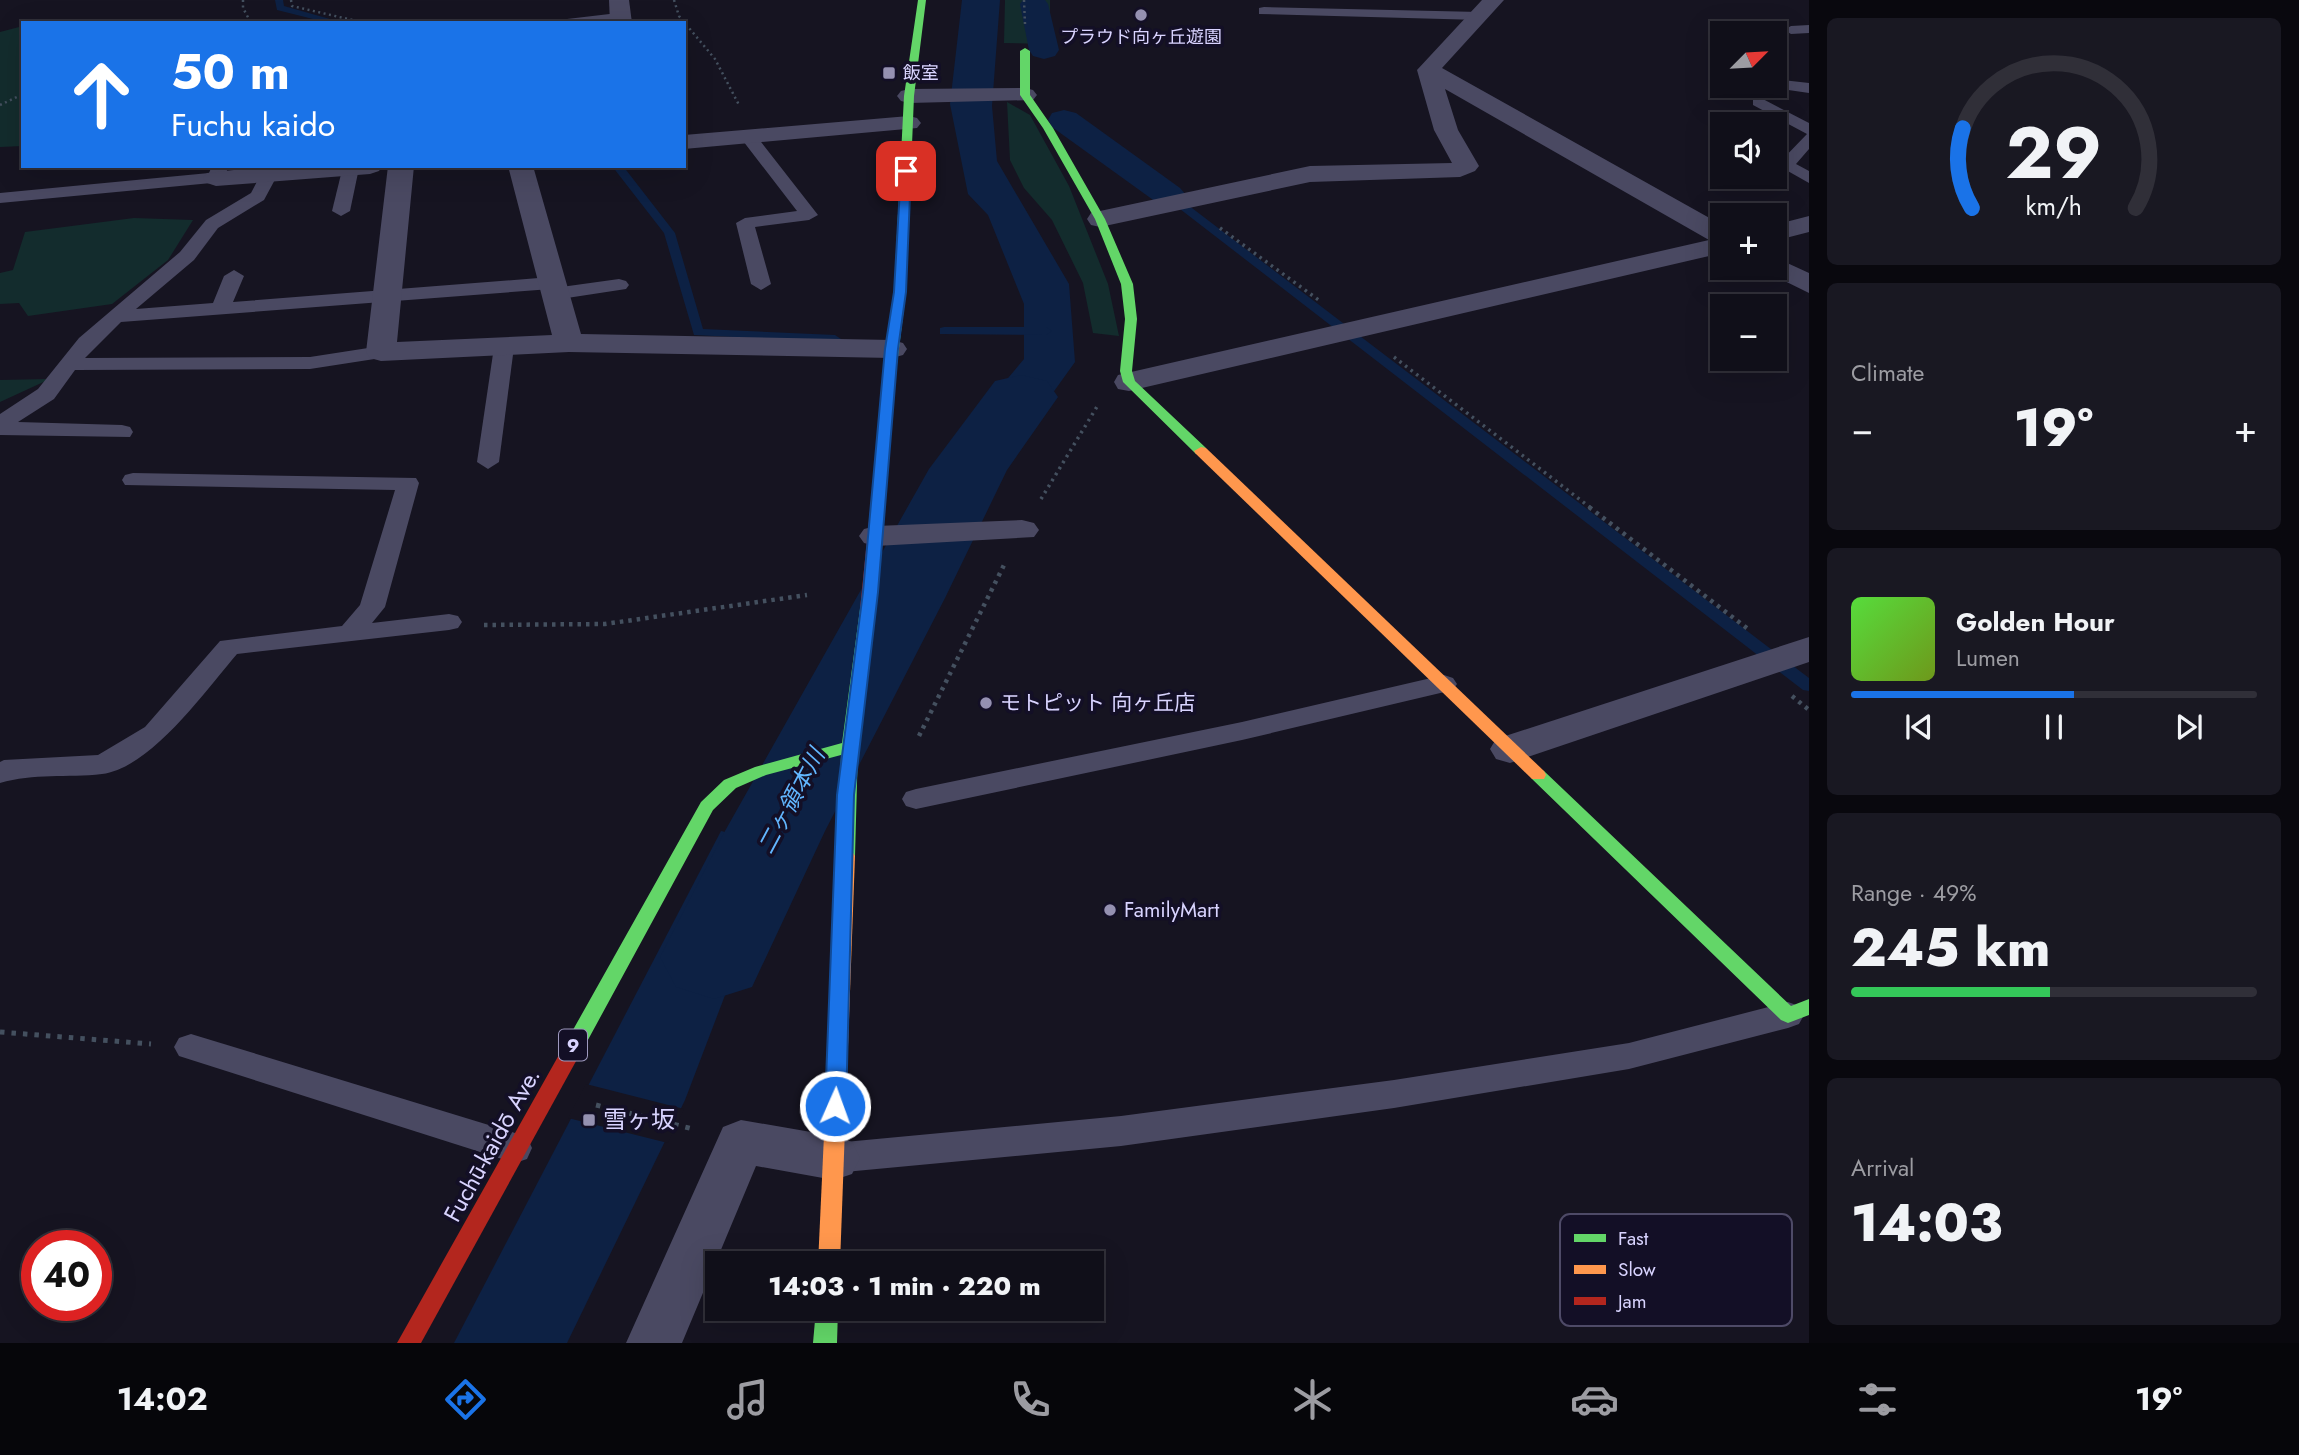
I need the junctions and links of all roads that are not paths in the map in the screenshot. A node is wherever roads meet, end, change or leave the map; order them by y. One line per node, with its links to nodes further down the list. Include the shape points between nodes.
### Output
1 (922, 0): 15 (street)
2 (1345, 0): 6 (lane)
3 (1482, 6): 6 (lane); 11 (street)
4 (1264, 11): 6 (lane)
5 (620, 13): 7 (lane)
6 (1360, 13)
7 (578, 21)
8 (1809, 29): 9 (lane)
9 (1791, 30)
10 (1025, 51): 14 (street)
11 (1428, 69): 31 (street, via 1446,130 1466,166 1451,172 1310,174); 33 (street)
12 (1787, 85): 13 (lane)
13 (1809, 88)
14 (1017, 95): 15 (street); 31 (street, via 1048,128)
15 (909, 96): 17 (street)
16 (1759, 102): 18 (lane)
17 (909, 123): 19 (street); 47 (street, via 900,292)
18 (1809, 130)
19 (751, 137): 21 (street); 38 (lane, via 809,215 745,223)
20 (1809, 139): 28 (lane, via 1786,165)
21 (686, 142)
22 (347, 168): 27 (street)
23 (360, 168): 30 (lane)
24 (401, 168): 42 (street)
25 (521, 168): 41 (street)
26 (218, 172): 27 (street); 29 (lane)
27 (269, 174): 44 (lane, via 258,196 212,224 187,256)
28 (1809, 178)
29 (0, 198)
30 (341, 211)
31 (1100, 219): 50 (street, via 1127,284)
32 (1809, 225): 34 (street)
33 (1710, 229)
34 (1787, 230)
35 (1710, 248): 50 (street)
36 (1787, 272): 40 (street)
37 (234, 276): 43 (lane)
38 (761, 284)
39 (619, 285): 41 (lane)
40 (1809, 285)
41 (552, 289): 42 (lane); 45 (street)
42 (387, 297): 43 (lane); 48 (street)
43 (220, 310): 44 (lane)
44 (113, 317): 49 (lane)
45 (569, 343): 46 (street); 47 (street)
46 (505, 346): 48 (street); 53 (lane)
47 (891, 349): 56 (street)
48 (381, 352): 49 (lane, via 310,363)
49 (71, 364): 51 (lane, via 46,394)
50 (1129, 382): 60 (street)
51 (0, 426): 52 (lane)
52 (122, 432)
53 (488, 462)
54 (133, 480): 58 (lane, via 408,483 372,607)
55 (1022, 530): 56 (street)
56 (878, 536): 61 (street)
57 (460, 623): 58 (lane)
58 (352, 631): 63 (lane, via 229,647 155,733 103,764 14,767)
59 (1796, 653): 62 (street)
60 (1444, 684): 62 (street); 64 (lane)
61 (850, 747): 67 (street, Fuchū-kaidō Ave. / 9, via 761,771 730,784 707,806); 68 (street)
62 (1510, 749): 65 (street)
63 (0, 773)
64 (916, 799)
65 (1799, 1011): 68 (lane, via 1629,1056 1394,1094 1121,1131)
66 (191, 1047): 67 (lane)
67 (515, 1148): 71 (street, Fuchū-kaidō Ave. / 9)
68 (834, 1158): 69 (street); 72 (street, via 741,1142)
69 (830, 1251)
70 (826, 1321): 73 (street)
71 (409, 1343)
72 (654, 1343)
73 (825, 1343)

